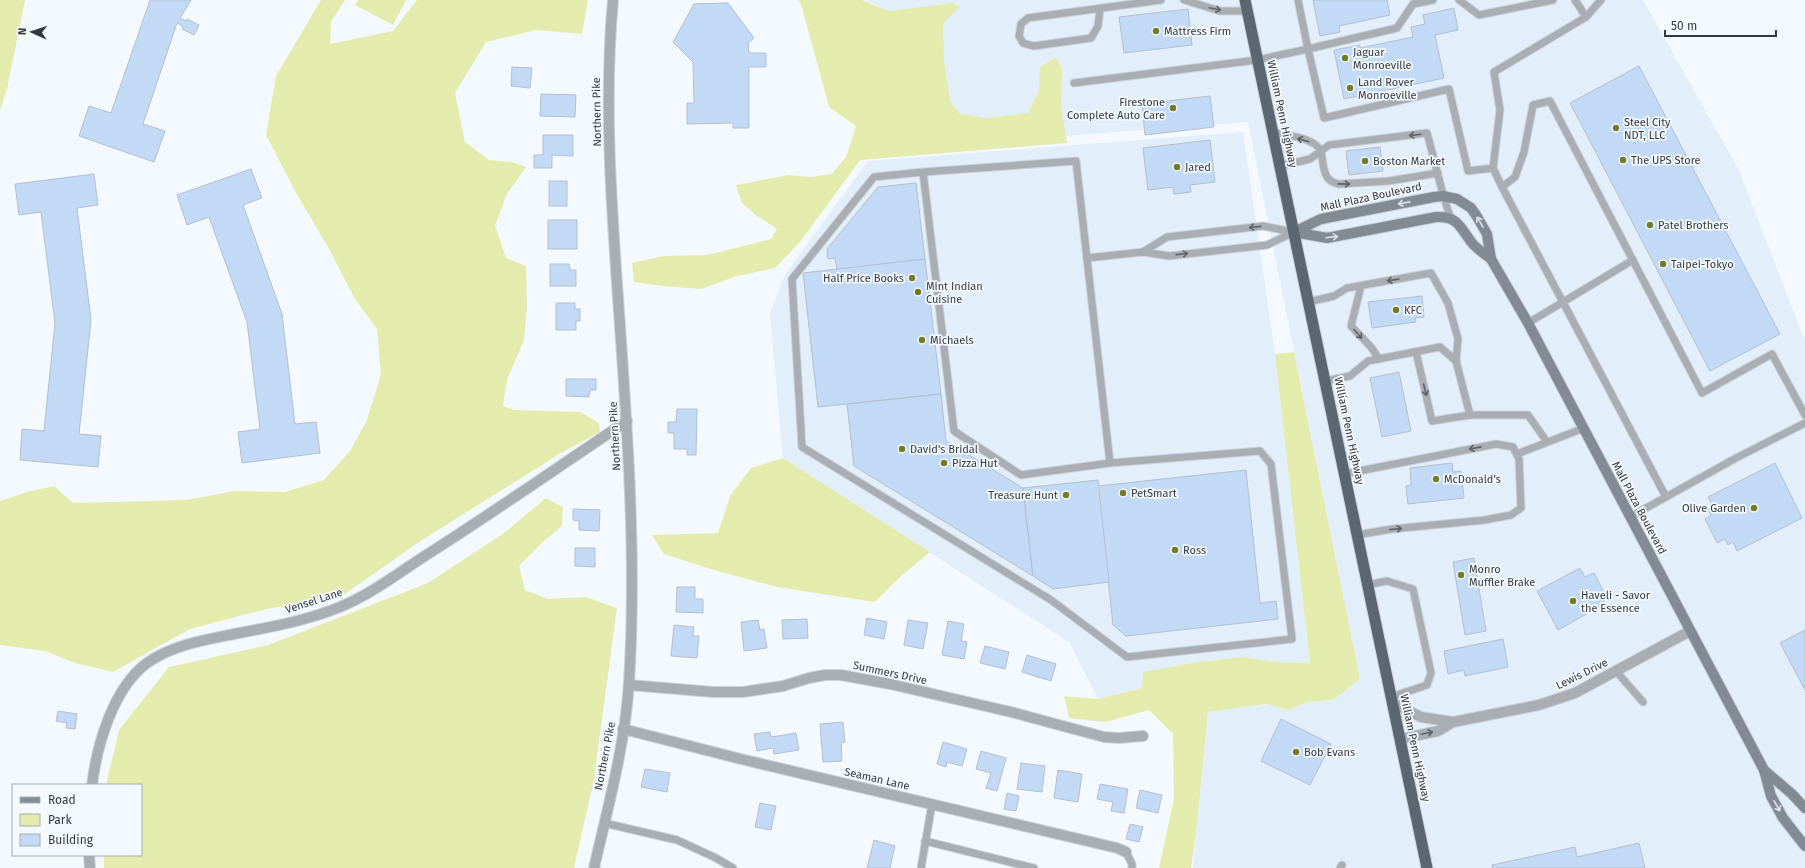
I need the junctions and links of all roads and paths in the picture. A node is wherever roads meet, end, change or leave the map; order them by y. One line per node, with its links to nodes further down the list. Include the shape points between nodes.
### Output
1 (613, 0): 41 (street, Northern Pike, via 609,39 608,118 611,200)
2 (1161, 0): 11 (lane)
3 (1184, 0): 12 (lane, one-way to 12, via 1220,11)
4 (1245, 0): 12 (highway, William Penn Highway)
5 (1298, 0): 14 (lane)
6 (1433, 0): 14 (lane, via 1413,4 1397,28)
7 (1460, 0): 8 (lane, via 1479,15)
8 (1554, 0)
9 (1574, 0): 13 (lane)
10 (1601, 0): 13 (lane)
11 (1100, 9): 11 (lane, via 1028,18 1020,24 1019,36 1023,43 1034,46 1091,38 1098,26)
12 (1247, 11): 15 (highway, William Penn Highway)
13 (1586, 17): 20 (lane, via 1494,72 1500,110)
14 (1308, 48): 15 (lane); 20 (lane, via 1324,118 1449,89 1468,171)
15 (1257, 60): 16 (lane); 17 (highway, William Penn Highway)
16 (1074, 83)
17 (1272, 132): 18 (lane, one-way to 17, via 1318,146 1308,141); 19 (highway, William Penn Highway)
18 (1321, 151): 19 (lane, via 1310,159); 22 (lane, one-way to 22, via 1325,173 1328,180 1333,183 1389,181); 22 (lane, one-way to 18, via 1427,133 1329,145)
19 (1280, 166): 26 (highway, William Penn Highway)
20 (1493, 168): 23 (lane)
21 (923, 172): 28 (lane, via 1076,161); 46 (lane, via 954,431 1021,475); 46 (lane, via 874,177 792,279 802,447 1051,600 1126,657 1292,639 1271,464 1260,450)
22 (1438, 173): 24 (lane)
23 (1502, 187): 30 (lane, via 1515,177 1524,152 1534,104 1550,101); 32 (lane)
24 (1443, 196): 25 (lane); 26 (main road, Mall Plaza Boulevard, one-way to 26, via 1321,219); 29 (main road, Mall Plaza Boulevard, one-way to 24, via 1487,234 1471,208 1457,199)
25 (1451, 219): 26 (main road, one-way to 25, via 1328,238 1436,217); 29 (main road, Mall Plaza Boulevard, via 1462,228 1472,243)
26 (1294, 232): 27 (lane, one-way to 26, via 1169,256 1267,245); 27 (lane, one-way to 27, via 1263,226 1167,237); 33 (highway, William Penn Highway)
27 (1143, 252): 28 (lane)
28 (1087, 258): 46 (lane)
29 (1491, 259): 34 (main road, Mall Plaza Boulevard)
30 (1634, 260): 32 (lane); 40 (lane, via 1702,393 1772,354)
31 (1361, 286): 33 (lane, via 1347,288 1334,296); 36 (lane, one-way to 36, via 1351,326 1371,347); 37 (lane, one-way to 31, via 1458,339 1450,310 1431,273)
32 (1562, 301): 34 (lane); 48 (lane)
33 (1308, 302): 38 (highway, William Penn Highway)
34 (1528, 323): 43 (main road, Mall Plaza Boulevard)
35 (1416, 352): 36 (lane); 37 (lane, via 1440,347); 39 (lane, one-way to 39, via 1432,421)
36 (1378, 359): 38 (lane, via 1368,361 1350,376)
37 (1456, 361): 39 (lane)
38 (1325, 382): 47 (highway, William Penn Highway)
39 (1470, 415): 44 (lane, via 1528,415)
40 (1805, 415)
41 (627, 421): 54 (street, Northern Pike, via 632,619); 62 (street, Vensel Lane, via 470,527 366,594 341,607 290,623 211,638 179,647 161,654 146,664 132,678 117,701 104,731)
42 (1805, 423): 48 (lane)
43 (1584, 428): 44 (lane); 49 (main road, Mall Plaza Boulevard)
44 (1547, 442): 45 (lane)
45 (1515, 451): 47 (lane, one-way to 47, via 1496,444); 50 (lane, one-way to 45, via 1511,515 1522,508 1519,459)
46 (1110, 463)
47 (1344, 474): 50 (highway, William Penn Highway)
48 (1666, 497): 49 (lane)
49 (1630, 517): 52 (main road, Mall Plaza Boulevard)
50 (1357, 535): 51 (highway, William Penn Highway)
51 (1368, 585): 55 (highway, William Penn Highway); 55 (lane, via 1387,581 1413,589 1431,673 1427,685)
52 (1690, 631): 53 (street, Lewis Drive); 61 (main road, Mall Plaza Boulevard)
53 (1616, 671): 56 (lane); 57 (street, Lewis Drive, via 1557,700)
54 (629, 685): 58 (street, Northern Pike); 59 (street, Summers Drive, via 743,692 825,675 841,675 1011,712 1104,737)
55 (1392, 700): 57 (street, Lewis Drive, via 1421,717); 60 (highway, William Penn Highway)
56 (1643, 702)
57 (1453, 722): 60 (street, Lewis Drive, one-way to 57, via 1438,731)
58 (623, 729): 63 (street, Seaman Lane); 65 (street, Northern Pike)
59 (1143, 736)
60 (1400, 739): 76 (highway, William Penn Highway)
61 (1764, 770): 64 (main road, Mall Plaza Boulevard); 67 (main road, Mall Plaza Boulevard, one-way to 67, via 1771,796 1783,818)
62 (92, 784)
63 (932, 804): 66 (lane); 68 (street, Seaman Lane)
64 (1805, 808)
65 (604, 823): 71 (street, Northern Pike); 72 (lane, via 677,840)
66 (925, 841): 73 (lane); 74 (lane)
67 (1805, 846)
68 (1126, 852): 75 (lane)
69 (89, 856): 70 (street)
70 (90, 868)
71 (594, 868)
72 (733, 868)
73 (921, 868)
74 (1034, 868)
75 (1132, 868)
76 (1427, 868)

